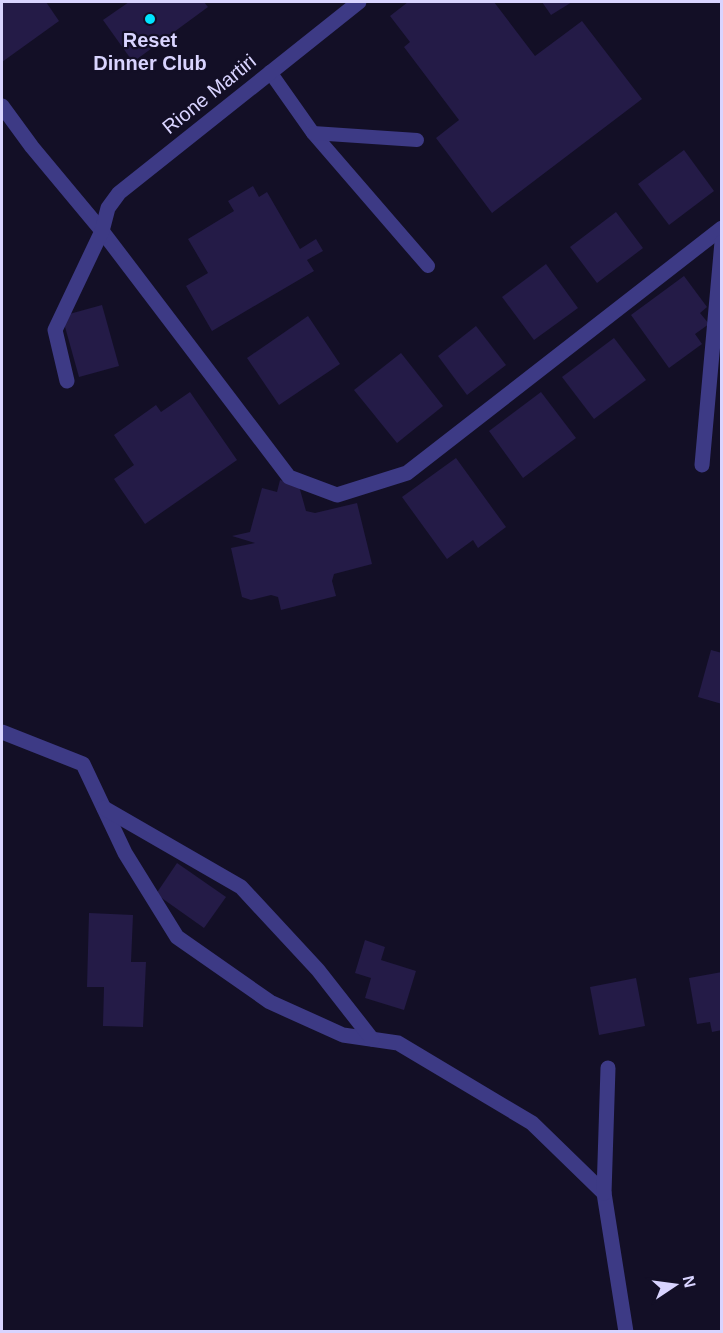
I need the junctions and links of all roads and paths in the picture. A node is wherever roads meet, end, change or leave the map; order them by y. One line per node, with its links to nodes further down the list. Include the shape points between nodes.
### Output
1 (359, 2): 2 (street, Rione Martiri)
2 (270, 72): 4 (lane); 7 (street, Rione Martiri, via 119,193 108,208)
3 (2, 106): 7 (street)
4 (313, 133): 5 (lane); 9 (lane)
5 (417, 140)
6 (722, 228): 7 (street, via 407,473 337,495 289,477)
7 (102, 231): 10 (street, Rione Martiri, via 55,330)
8 (722, 242): 11 (street)
9 (428, 266)
10 (67, 381)
11 (702, 465)
12 (2, 732): 13 (street, via 83,764)
13 (104, 808): 14 (street, via 241,887 318,970); 14 (street, via 124,853 177,937 270,1002 343,1035)
14 (372, 1040): 16 (street, via 398,1043 532,1124)
15 (608, 1068): 16 (street)
16 (604, 1193): 17 (street)
17 (626, 1332)

